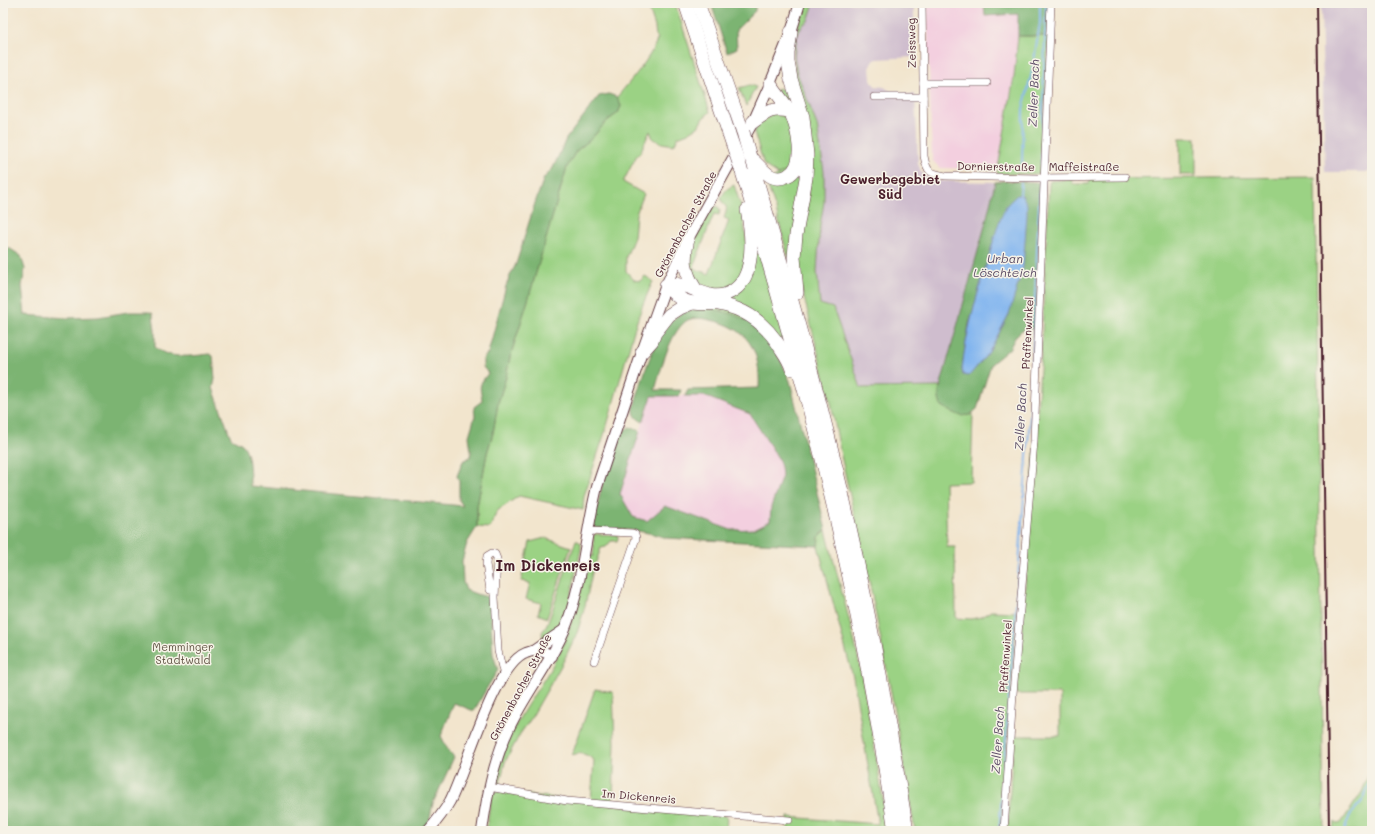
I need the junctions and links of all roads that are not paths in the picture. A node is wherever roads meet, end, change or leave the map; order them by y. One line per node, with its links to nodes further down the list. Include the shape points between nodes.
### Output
1 (684, 3): 17 (highway, bridge)
2 (698, 3): 15 (highway, bridge)
3 (800, 3): 6 (main road, Grönenbacher Straße)
4 (922, 3): 7 (street, Zeissweg)
5 (1051, 3): 18 (street, Pfaffenwinkel)
6 (791, 32): 9 (main road, Grönenbacher Straße); 10 (highway, via 788,62)
7 (923, 83): 8 (street, Zeissweg); 12 (street, Zeissweg)
8 (987, 83)
9 (770, 84): 10 (highway, via 784,86); 13 (highway); 14 (main road, Grönenbacher Straße)
10 (796, 95): 24 (highway, via 803,117 807,155 794,257 796,289 803,320)
11 (874, 97): 12 (street)
12 (923, 97): 16 (street, Zeissweg)
13 (790, 111): 14 (highway, via 773,110); 15 (highway, via 798,141 798,162 795,170 783,178 775,178)
14 (753, 122): 20 (main road, Grönenbacher Straße)
15 (750, 157): 24 (highway)
16 (926, 167): 18 (street, Dornierstraße, via 935,174 946,176)
17 (742, 172): 22 (highway, via 742,190 750,240 750,262 746,275 739,286 726,295 710,295); 26 (highway)
18 (1042, 177): 19 (street, Maffeistraße); 40 (street, Pfaffenwinkel, via 1034,441)
19 (1125, 177)
20 (688, 239): 21 (main road, Grönenbacher Straße); 22 (highway, via 685,252 686,270)
21 (666, 285): 22 (highway, via 676,284); 23 (highway, via 676,296); 25 (main road, Grönenbacher Straße)
22 (696, 290)
23 (692, 303): 25 (highway, via 668,315); 26 (highway, via 728,306 762,324 775,337 790,363 801,400)
24 (801, 334): 39 (highway, via 834,460 858,568 883,686)
25 (642, 352): 27 (main road, Grönenbacher Straße, via 597,487)
26 (808, 406): 38 (highway, via 855,608)
27 (588, 531): 29 (main road, Grönenbacher Straße, via 578,588); 32 (street, via 632,533 636,538)
28 (495, 592): 33 (street, via 498,651)
29 (564, 630): 30 (main road); 31 (main road, Grönenbacher Straße)
30 (533, 651): 31 (main road, via 546,652); 33 (main road, via 518,657)
31 (552, 656): 34 (main road, Grönenbacher Straße, via 510,727 496,760)
32 (594, 661)
33 (504, 676): 36 (main road, via 476,733 450,802)
34 (489, 787): 35 (street, Im Dickenreis, via 567,801); 37 (main road, Grönenbacher Straße)
35 (789, 820)
36 (428, 831)
37 (482, 831)
38 (895, 831)
39 (907, 831)
40 (1004, 831)

